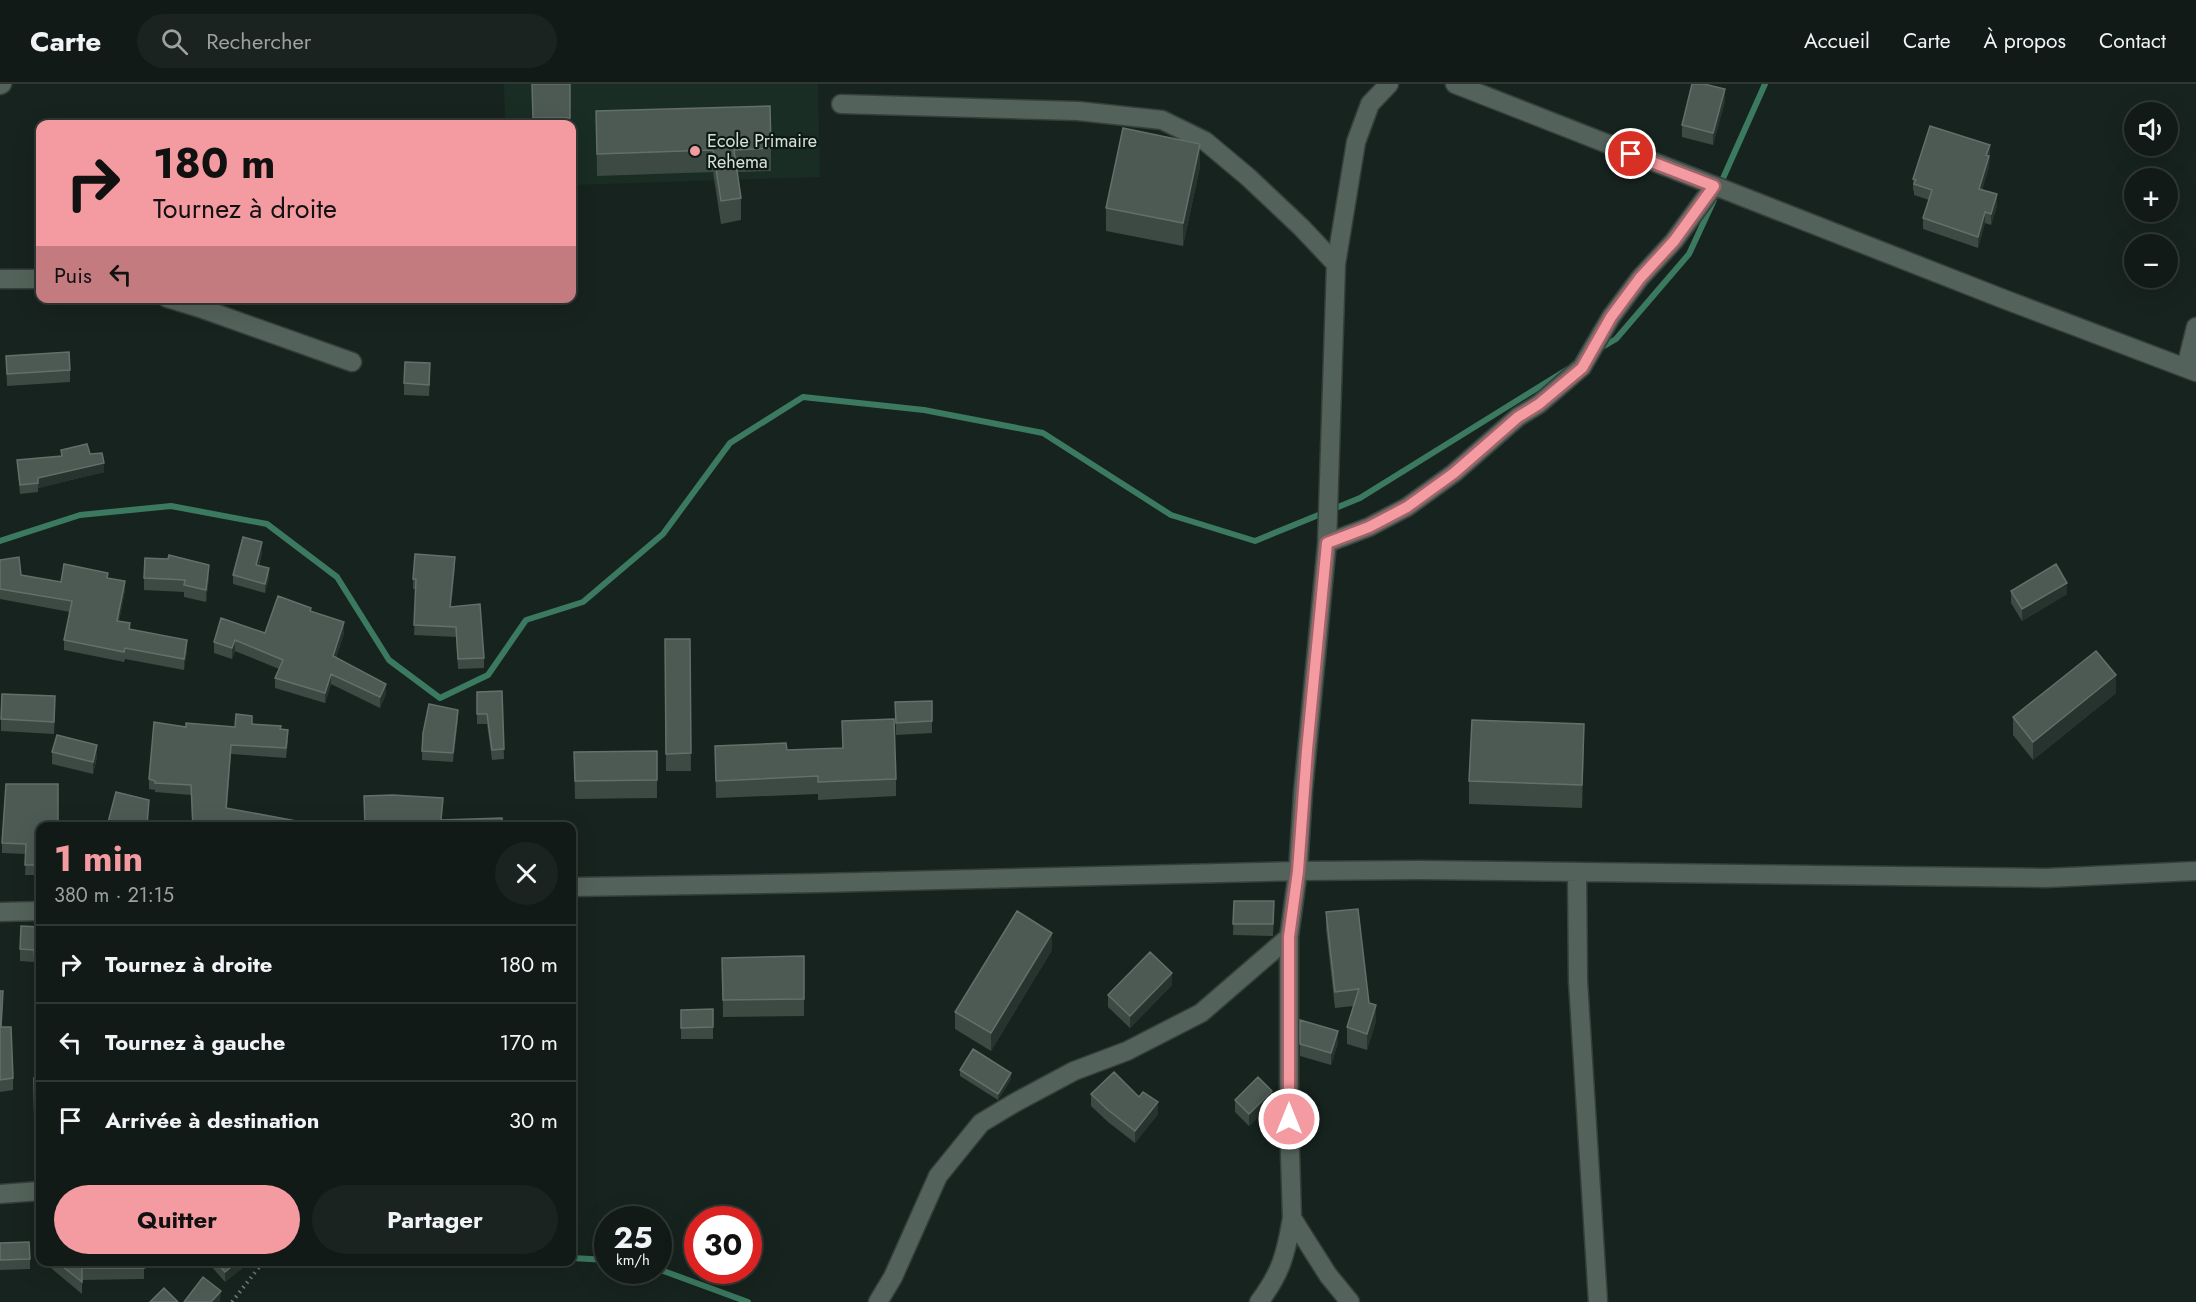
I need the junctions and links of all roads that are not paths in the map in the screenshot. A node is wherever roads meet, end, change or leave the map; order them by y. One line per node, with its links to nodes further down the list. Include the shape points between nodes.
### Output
1 (1389, 84): 5 (street, via 1370,104 1356,142)
2 (1455, 84): 4 (street)
3 (841, 104): 5 (street, via 1078,111 1162,120 1205,141 1248,177)
4 (1714, 186): 11 (street); 12 (street, via 1611,317 1582,368 1407,507)
5 (1336, 264): 12 (street)
6 (0, 279): 7 (street)
7 (36, 279)
8 (181, 303): 10 (street)
9 (2196, 327): 11 (street)
10 (352, 362)
11 (2191, 370)
12 (1327, 543): 13 (street)
13 (1298, 871): 15 (street); 16 (street); 19 (street)
14 (2196, 871): 15 (street, via 2046,878)
15 (1577, 873): 26 (street, via 1578,981)
16 (576, 887)
17 (36, 910): 18 (street)
18 (0, 912)
19 (1289, 937): 22 (street); 23 (street, via 1201,1012 1127,1051 1074,1071 981,1123 938,1176)
20 (36, 1191): 21 (street)
21 (0, 1194)
22 (1292, 1218): 24 (street, via 1287,1251 1273,1283); 25 (street)
23 (878, 1302)
24 (1258, 1302)
25 (1350, 1302)
26 (1598, 1302)

